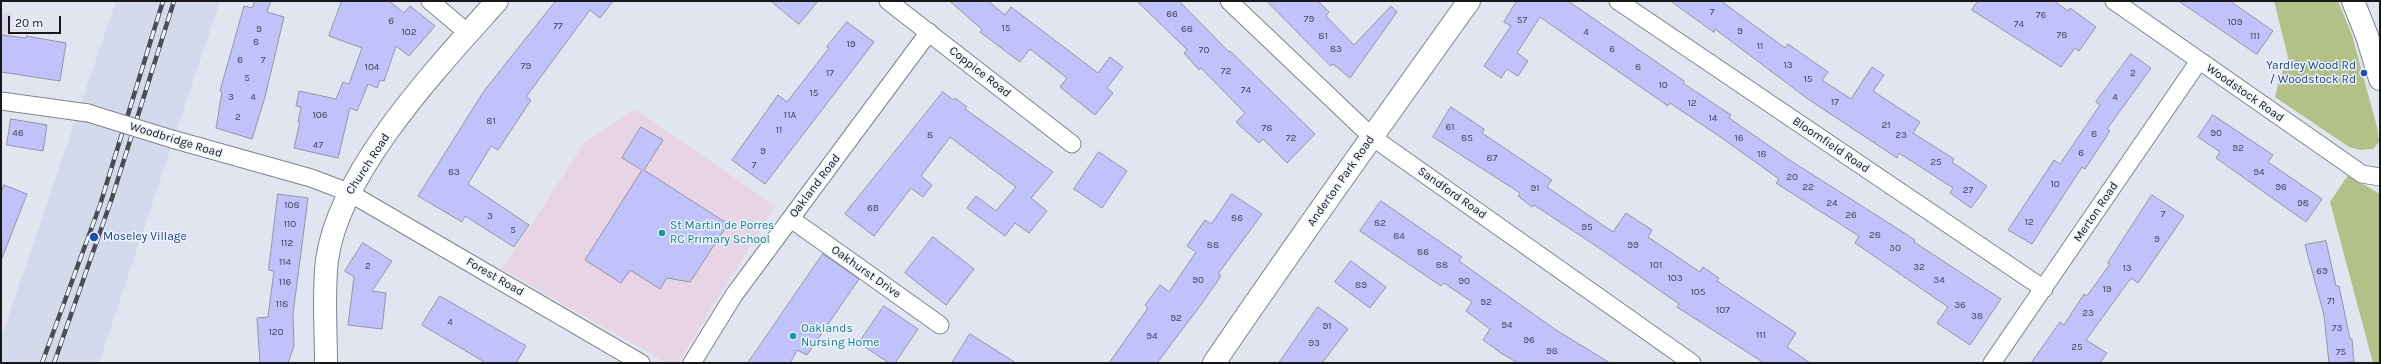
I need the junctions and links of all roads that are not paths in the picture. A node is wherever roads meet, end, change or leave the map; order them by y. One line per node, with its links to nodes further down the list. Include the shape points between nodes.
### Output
1 (430, 1): 10 (street)
2 (497, 1): 10 (street, Church Road)
3 (888, 1): 9 (street, Coppice Road)
4 (1229, 1): 14 (street, Sandford Road)
5 (1469, 1): 14 (street, Anderton Park Road)
6 (1618, 1): 19 (street, Bloomfield Road)
7 (2114, 1): 11 (street, Woodstock Road)
8 (2353, 1): 12 (street)
9 (929, 32): 15 (street, Coppice Road); 18 (street, Oakland Road)
10 (468, 33): 17 (street, Church Road, via 424,83)
11 (2199, 61): 16 (street, Woodstock Road, via 2362,174); 19 (street, Merton Road)
12 (2380, 79)
13 (1, 101): 17 (street, Woodbridge Road, bridge, via 88,113 172,140 311,178)
14 (1372, 137): 24 (street, Anderton Park Road); 25 (street, Sandford Road)
15 (1072, 144)
16 (2380, 178)
17 (348, 192): 21 (street, Church Road, via 334,228 327,261); 22 (street, Forest Road)
18 (791, 219): 20 (street, Oakhurst Drive); 23 (street, Oakland Road, via 734,295)
19 (2044, 289): 26 (street, Merton Road)
20 (940, 325)
21 (326, 363)
22 (641, 363)
23 (692, 363)
24 (1214, 363)
25 (1692, 363)
26 (1992, 363)

